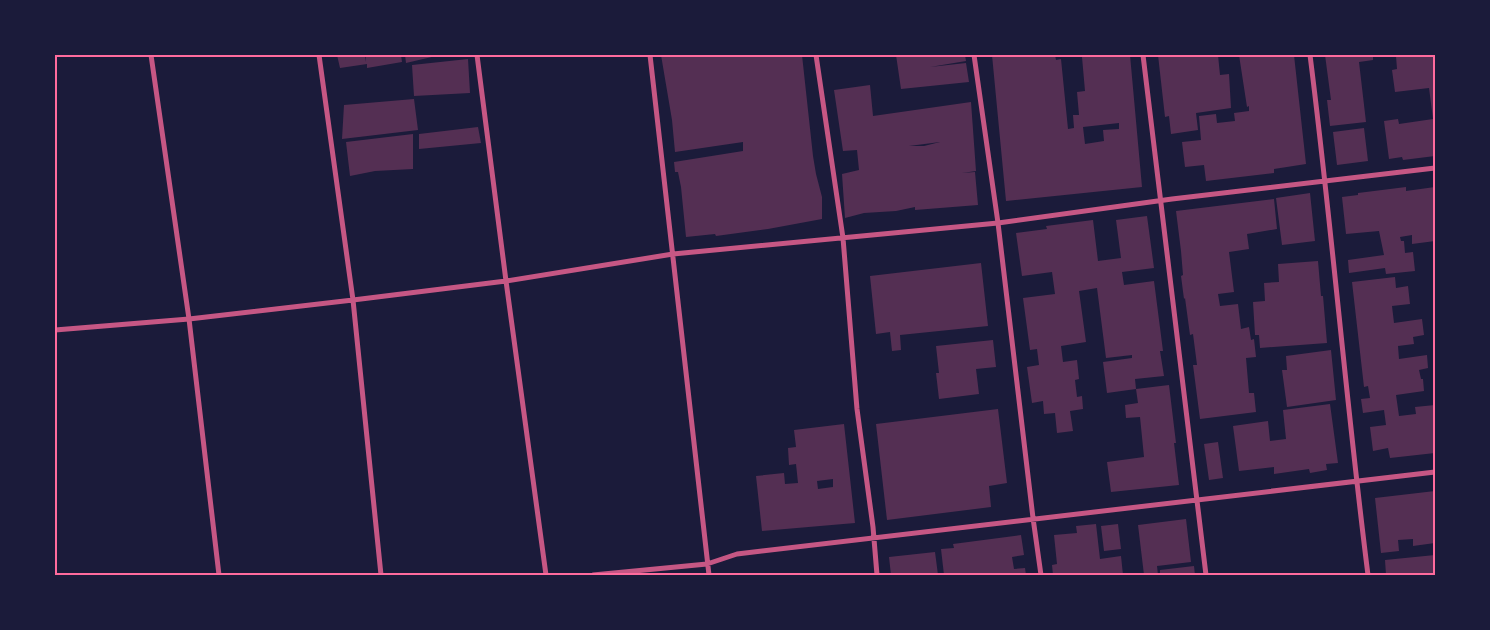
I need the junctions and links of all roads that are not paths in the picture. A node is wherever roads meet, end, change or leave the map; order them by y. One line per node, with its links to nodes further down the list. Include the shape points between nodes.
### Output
1 (151, 55): 17 (street)
2 (319, 55): 16 (street)
3 (478, 55): 15 (street)
4 (650, 55): 14 (street)
5 (816, 55): 13 (street)
6 (974, 55): 12 (street)
7 (1142, 55): 11 (street)
8 (1310, 55): 10 (street)
9 (1435, 168): 10 (street)
10 (1326, 181): 11 (street); 20 (street)
11 (1160, 201): 12 (street); 21 (street)
12 (998, 223): 13 (street); 22 (street)
13 (843, 238): 14 (street); 23 (street, via 857,409)
14 (673, 254): 15 (street); 24 (street)
15 (506, 281): 16 (street); 27 (street)
16 (353, 300): 17 (street); 26 (street)
17 (189, 319): 18 (street); 25 (street)
18 (55, 330)
19 (1435, 472): 20 (street)
20 (1356, 482): 21 (street); 33 (street)
21 (1197, 500): 22 (street); 32 (street)
22 (1033, 518): 23 (street); 31 (street)
23 (874, 538): 24 (street, via 737,554); 30 (street)
24 (706, 564): 28 (street); 29 (street)
25 (219, 575)
26 (381, 575)
27 (546, 575)
28 (593, 575)
29 (709, 575)
30 (877, 575)
31 (1041, 575)
32 (1206, 575)
33 (1368, 575)

